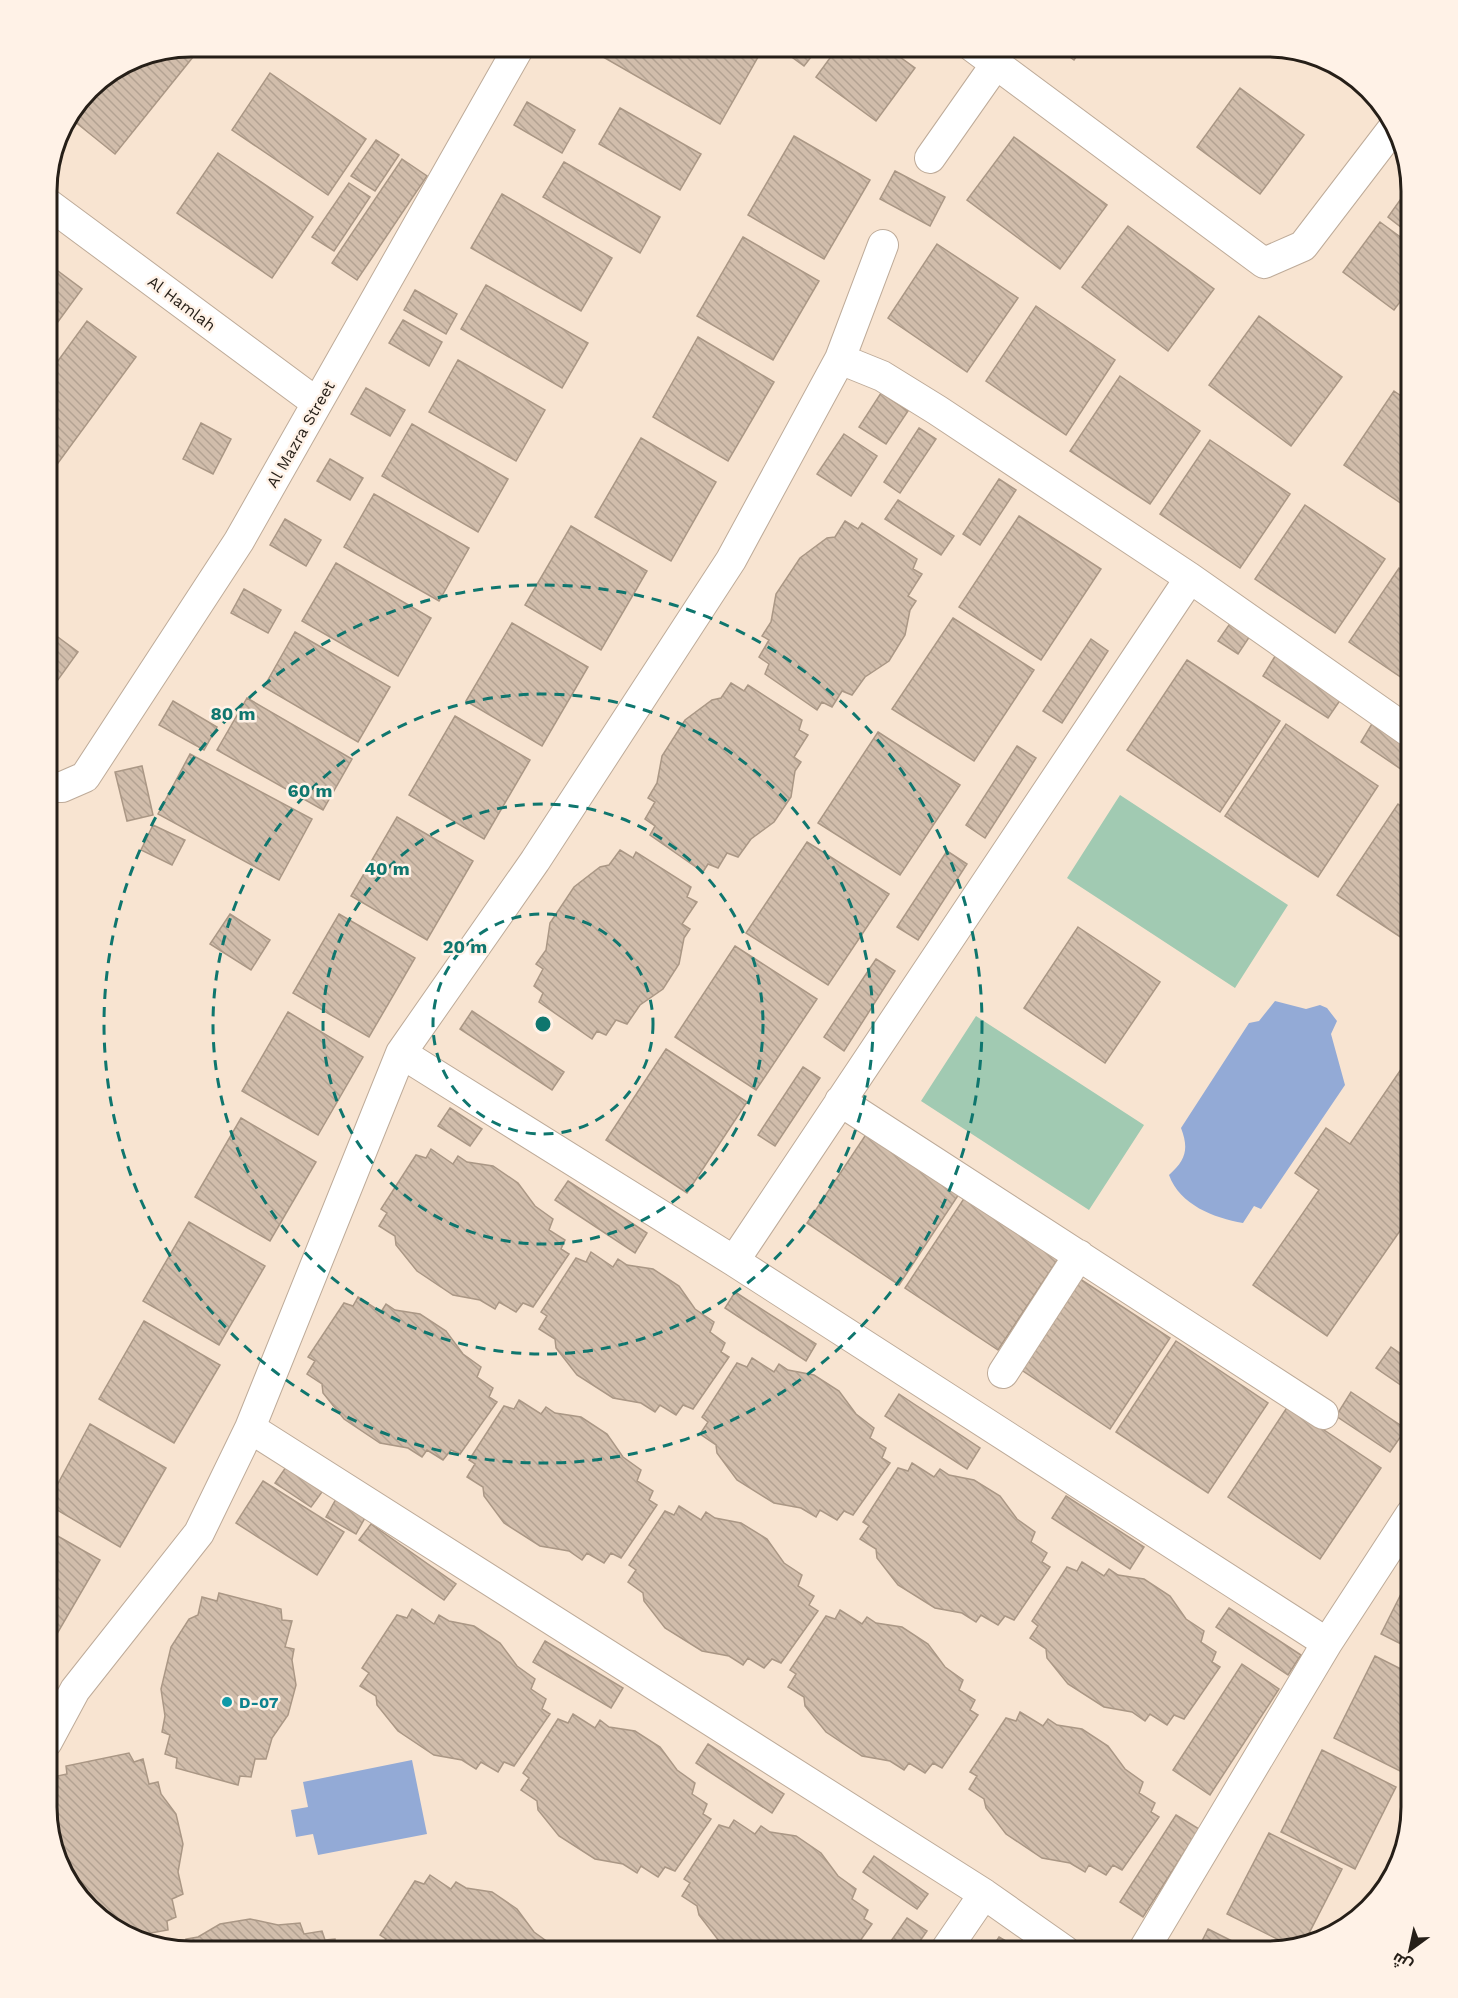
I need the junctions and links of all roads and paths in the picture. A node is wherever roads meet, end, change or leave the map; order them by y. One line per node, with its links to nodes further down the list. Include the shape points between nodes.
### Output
1 (513, 57): 9 (street, Al Mazra Street)
2 (984, 57): 5 (street)
3 (988, 57): 4 (street, via 1264,263 1303,246)
4 (1388, 135)
5 (930, 158)
6 (57, 210): 9 (street, Al Hamlah)
7 (883, 245): 8 (street)
8 (840, 359): 10 (street, via 882,376 919,398); 13 (street, via 731,560 535,861)
9 (317, 403): 12 (street, Al Mazra Street, via 239,541 104,751 85,777)
10 (1190, 578): 11 (street); 14 (street)
11 (1401, 725)
12 (57, 787)
13 (401, 1053): 16 (street); 19 (street)
14 (840, 1101): 15 (street); 16 (street)
15 (1079, 1255): 17 (street); 18 (street)
16 (734, 1261): 21 (street)
17 (1003, 1373)
18 (1323, 1414)
19 (250, 1428): 22 (street, via 199,1533 75,1690); 23 (street)
20 (1401, 1531): 21 (street)
21 (1327, 1643): 26 (street)
22 (57, 1722)
23 (984, 1894): 24 (street); 25 (street)
24 (952, 1941)
25 (1050, 1941)
26 (1150, 1941)

